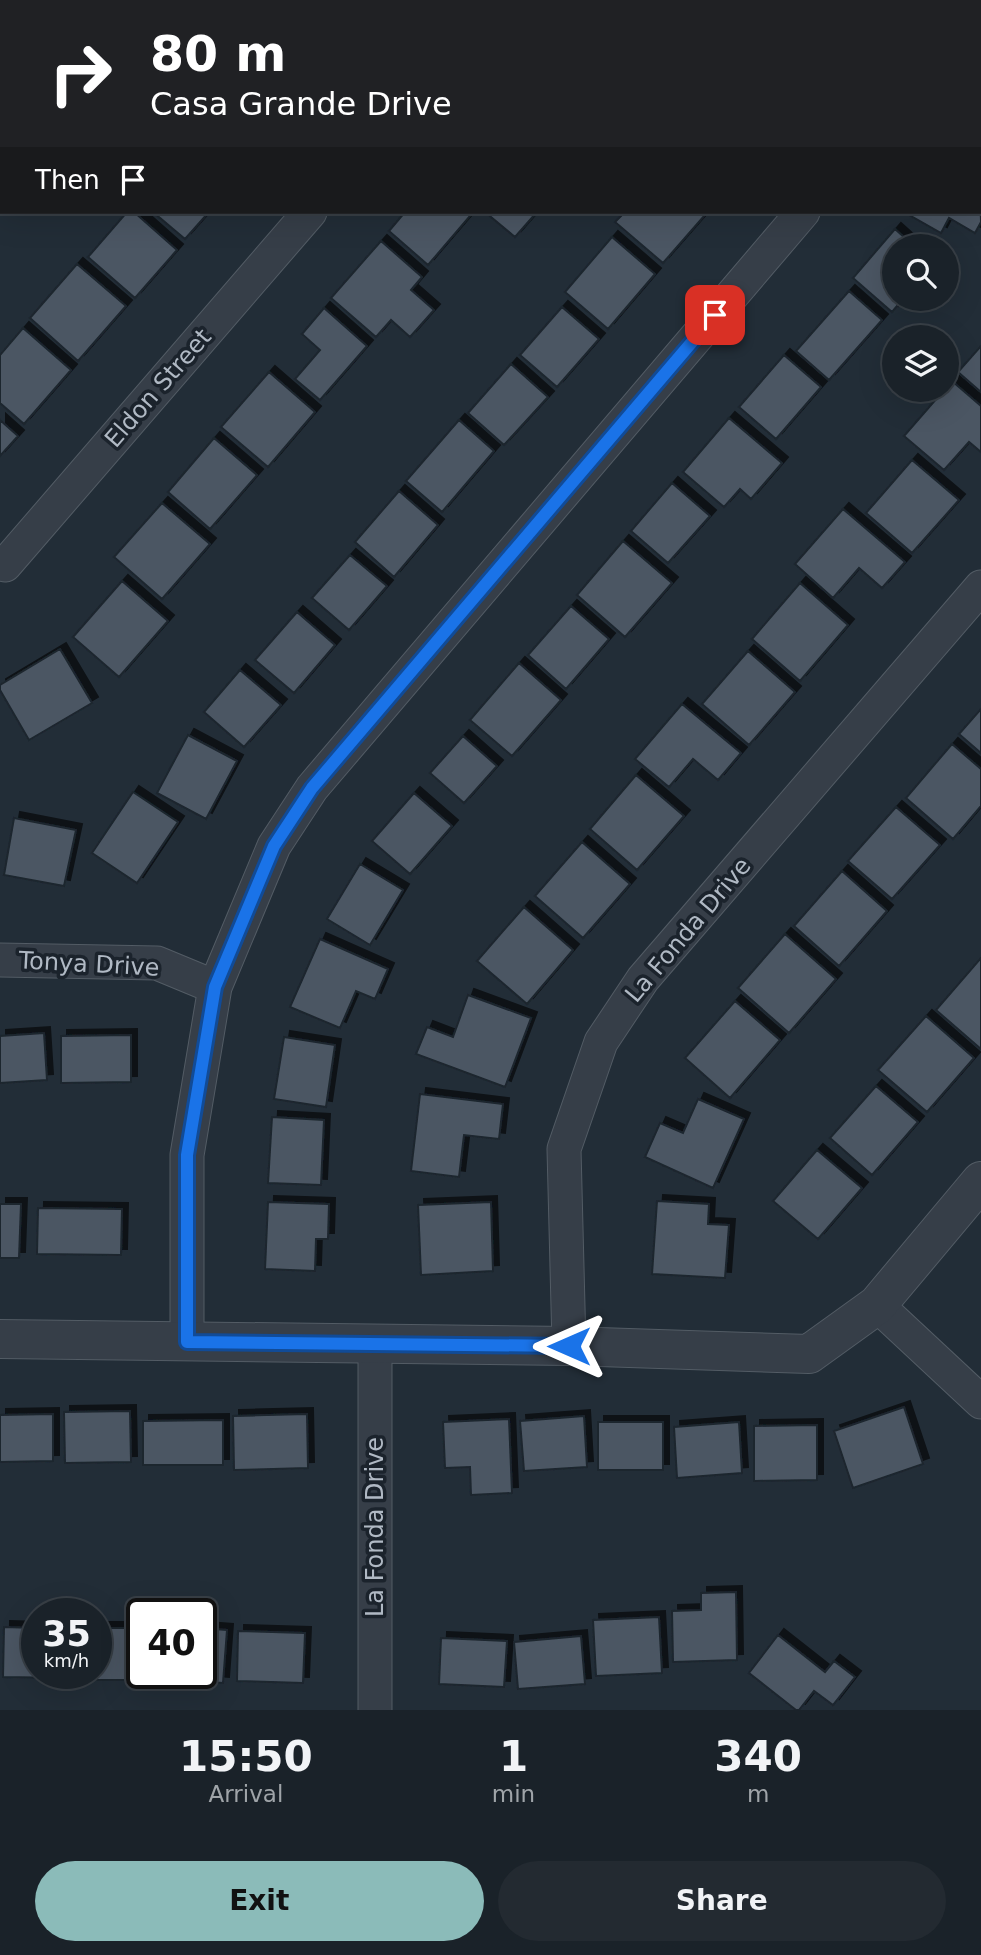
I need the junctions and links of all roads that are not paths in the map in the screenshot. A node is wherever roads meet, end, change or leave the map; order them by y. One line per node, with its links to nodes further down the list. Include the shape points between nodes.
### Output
1 (308, 214): 3 (street, Eldon Street)
2 (801, 214): 6 (street, via 312,788 274,846)
3 (5, 565)
4 (981, 587): 12 (street, La Fonda Drive, via 643,979 601,1042 564,1149)
5 (0, 960): 6 (street, Tonya Drive, via 157,963)
6 (215, 987): 10 (street, via 187,1155)
7 (981, 1181): 8 (street)
8 (877, 1305): 12 (street, via 809,1354); 13 (street)
9 (0, 1339): 10 (street)
10 (187, 1342): 11 (street)
11 (374, 1344): 12 (street); 14 (street, La Fonda Drive)
12 (569, 1346)
13 (981, 1402)
14 (375, 1710)

